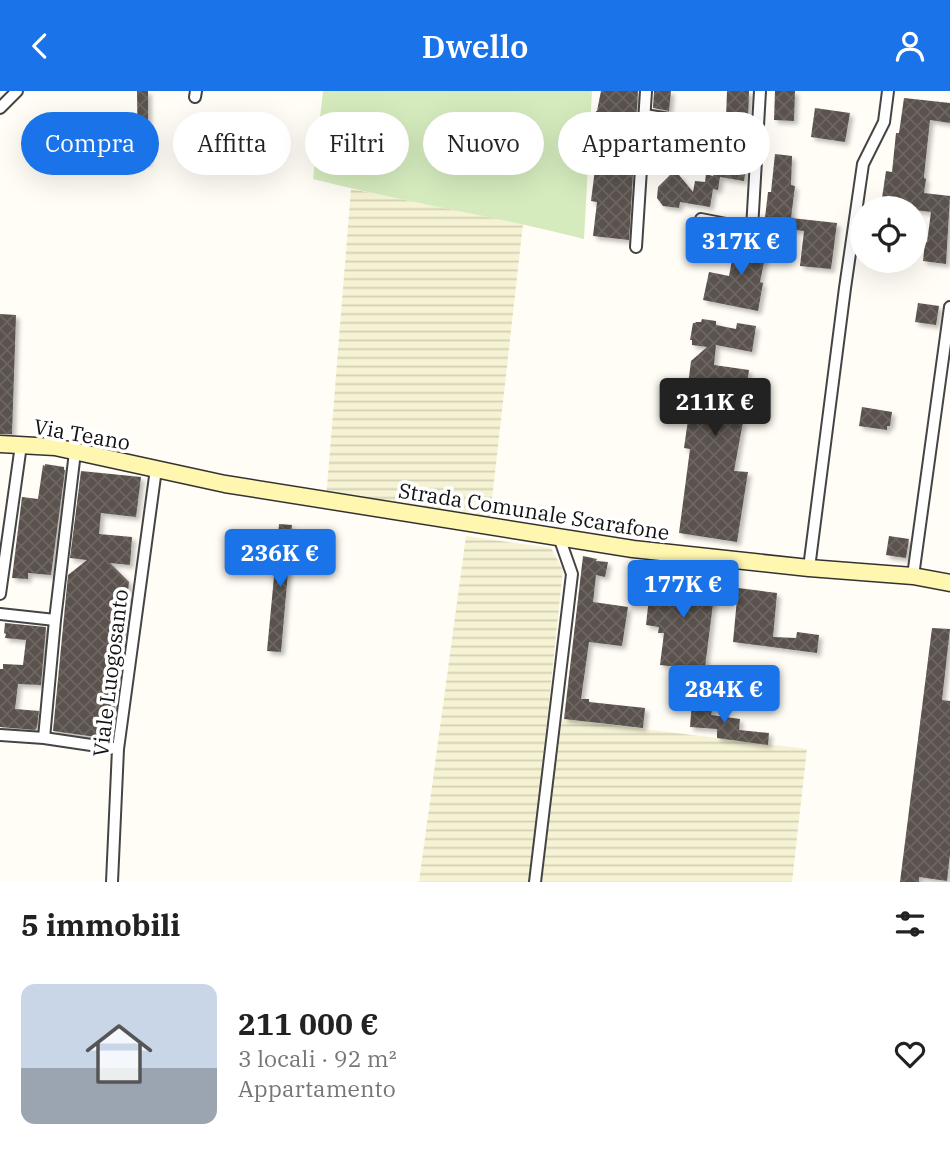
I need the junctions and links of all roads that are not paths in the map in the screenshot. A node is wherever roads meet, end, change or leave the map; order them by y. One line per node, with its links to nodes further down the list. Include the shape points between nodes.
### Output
1 (17, 91): 5 (street)
2 (646, 91): 6 (street)
3 (760, 91): 7 (street)
4 (888, 91): 18 (street, via 884,122 863,164)
5 (0, 109)
6 (645, 112)
7 (759, 112)
8 (641, 175): 11 (street)
9 (755, 175): 10 (street, via 752,229)
10 (701, 219)
11 (636, 247)
12 (950, 307): 19 (street)
13 (0, 444): 14 (street, Via Teano)
14 (21, 445): 15 (street, Via Teano); 21 (street)
15 (75, 452): 16 (street, Via Teano); 23 (street)
16 (156, 469): 17 (street, Strada Comunale Scarafone, via 238,487); 26 (street, Viale Luogosanto)
17 (559, 537): 18 (street, Strada Comunale Scarafone); 28 (street, via 572,574)
18 (809, 568): 19 (street, Strada Comunale Scarafone)
19 (913, 576): 20 (street, Strada Comunale Scarafone)
20 (950, 583)
21 (0, 594)
22 (0, 614): 23 (street)
23 (55, 619): 25 (street)
24 (0, 735): 25 (street)
25 (44, 738): 26 (street)
26 (118, 749): 27 (street, Viale Luogosanto)
27 (112, 882)
28 (535, 882)

